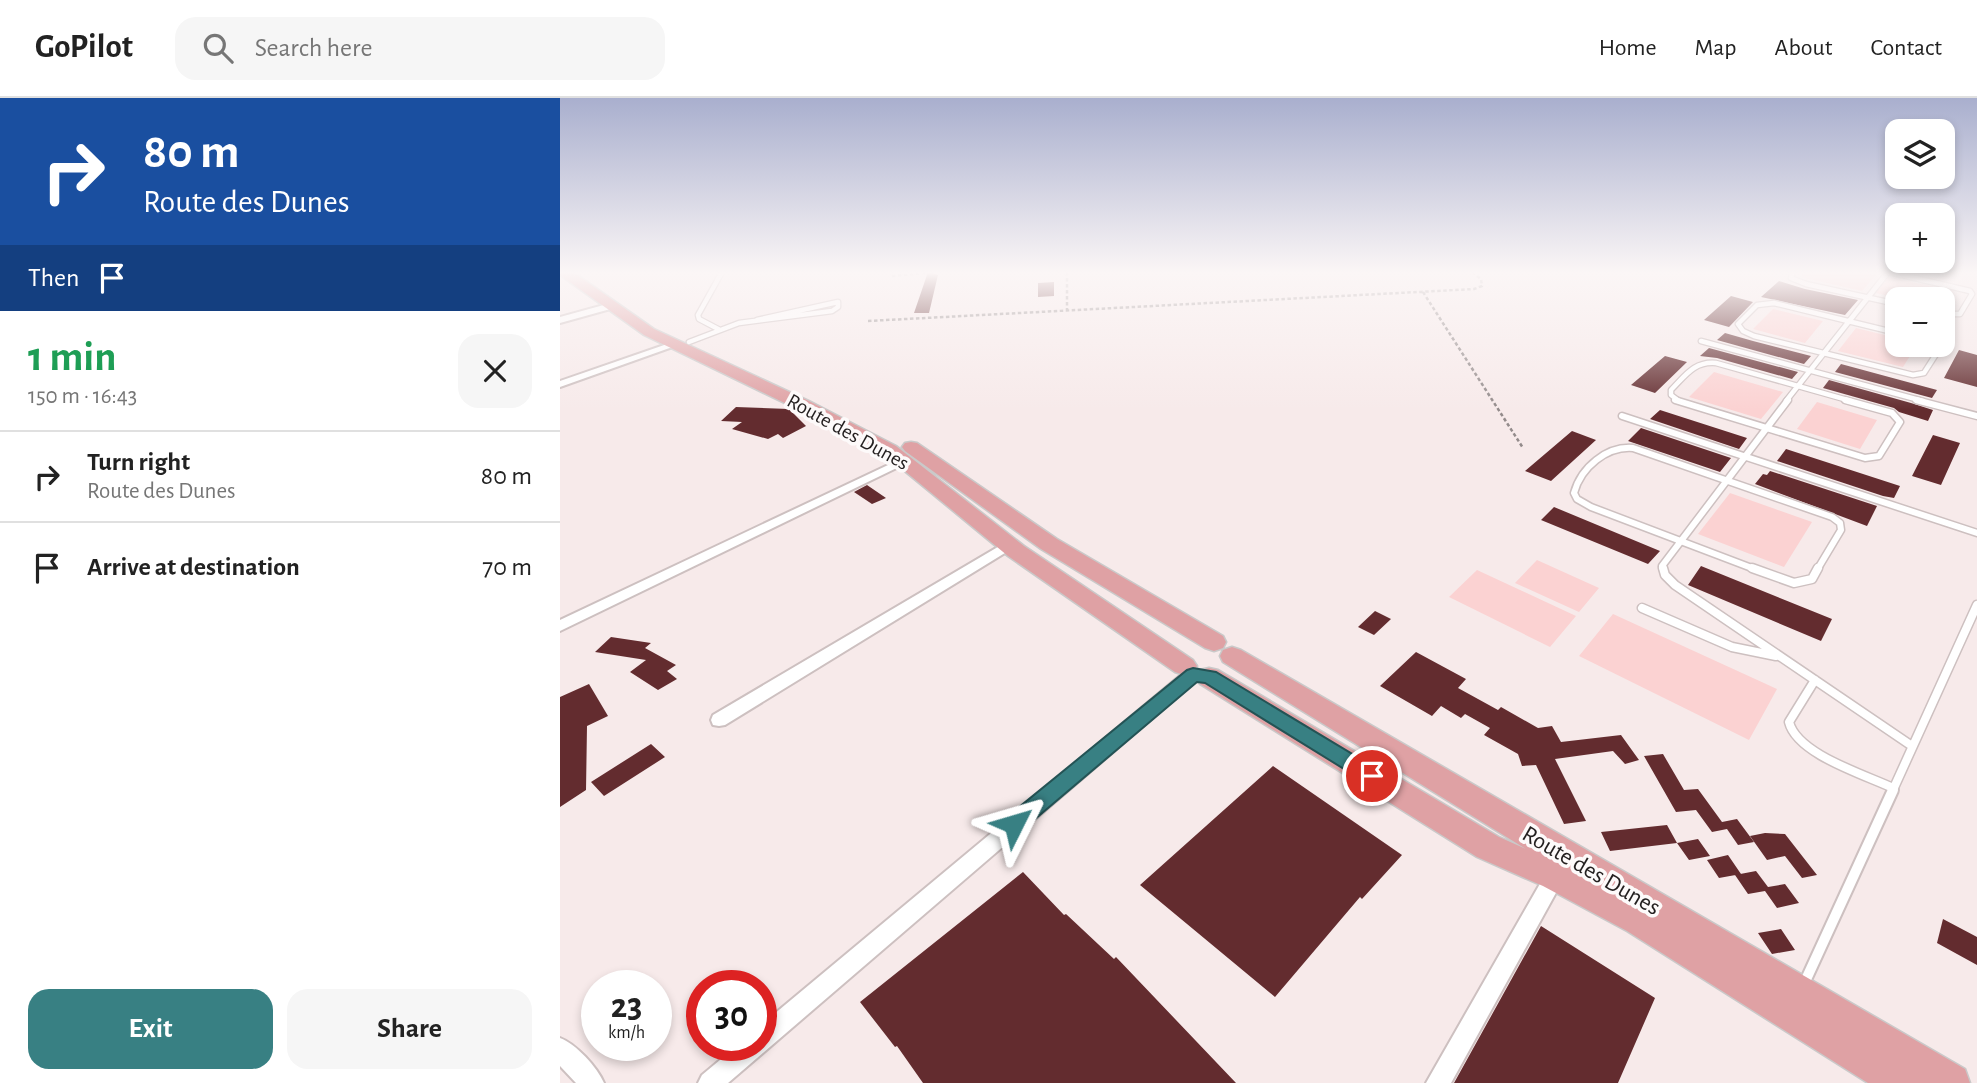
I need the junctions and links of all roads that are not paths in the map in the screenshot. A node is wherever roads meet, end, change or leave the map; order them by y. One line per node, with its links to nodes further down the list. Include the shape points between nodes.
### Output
1 (628, 318): 14 (main road, Route des Dunes)
2 (647, 318): 14 (main road, Route des Dunes)
3 (699, 318): 11 (lane)
4 (765, 318): 9 (lane)
5 (774, 318): 9 (lane)
6 (1744, 318): 15 (lane, via 1738,324 1754,336)
7 (1836, 318): 10 (lane)
8 (1853, 318): 10 (lane)
9 (757, 320): 11 (lane)
10 (1851, 321): 12 (lane); 15 (lane)
11 (720, 330): 14 (lane)
12 (1885, 330)
13 (1701, 341): 17 (lane)
14 (681, 344): 18 (street); 24 (main road, Route des Dunes); 32 (main road, Route des Dunes, via 770,378 910,447 1049,544)
15 (1825, 354): 16 (lane, via 1918,375); 17 (lane)
16 (1934, 357)
17 (1811, 372): 19 (lane); 21 (lane)
18 (560, 384)
19 (1799, 386): 22 (lane); 22 (lane, via 1704,362 1671,390 1675,400); 22 (lane, via 1892,413 1900,422 1879,456 1872,458)
20 (1622, 416): 23 (lane)
21 (1977, 416)
22 (1766, 429): 23 (lane)
23 (1744, 456): 25 (lane); 26 (lane)
24 (905, 460): 28 (main road, Route des Dunes); 31 (street)
25 (1725, 479): 27 (lane); 27 (lane, via 1619,447 1609,450 1575,485 1577,499 1591,507); 27 (lane, via 1840,523 1841,530 1812,579 1794,583)
26 (1977, 533)
27 (1681, 541): 33 (lane, via 1662,566 1665,575)
28 (1009, 545): 34 (main road, Route des Dunes); 36 (street)
29 (1977, 605): 37 (lane)
30 (1642, 608): 33 (lane, via 1732,647)
31 (560, 626)
32 (1223, 649): 34 (main road, via 1232,662 1224,672); 34 (main road, via 1201,643 1190,648 1183,656); 39 (main road, Route des Dunes)
33 (1780, 656): 35 (lane)
34 (1195, 672): 39 (main road, Route des Dunes, via 1488,847); 41 (street)
35 (1815, 680): 37 (lane); 38 (lane, via 1790,722 1792,734 1805,747)
36 (719, 720)
37 (1913, 746): 38 (lane)
38 (1893, 788): 40 (lane)
39 (1561, 867): 40 (main road, Route des Dunes); 46 (street); 47 (main road, Route des Dunes)
40 (1800, 994): 48 (main road, Route des Dunes)
41 (777, 1026)
42 (560, 1049): 44 (street)
43 (736, 1061): 45 (street)
44 (593, 1083)
45 (710, 1083)
46 (1438, 1083)
47 (1903, 1083)
48 (1951, 1083)

